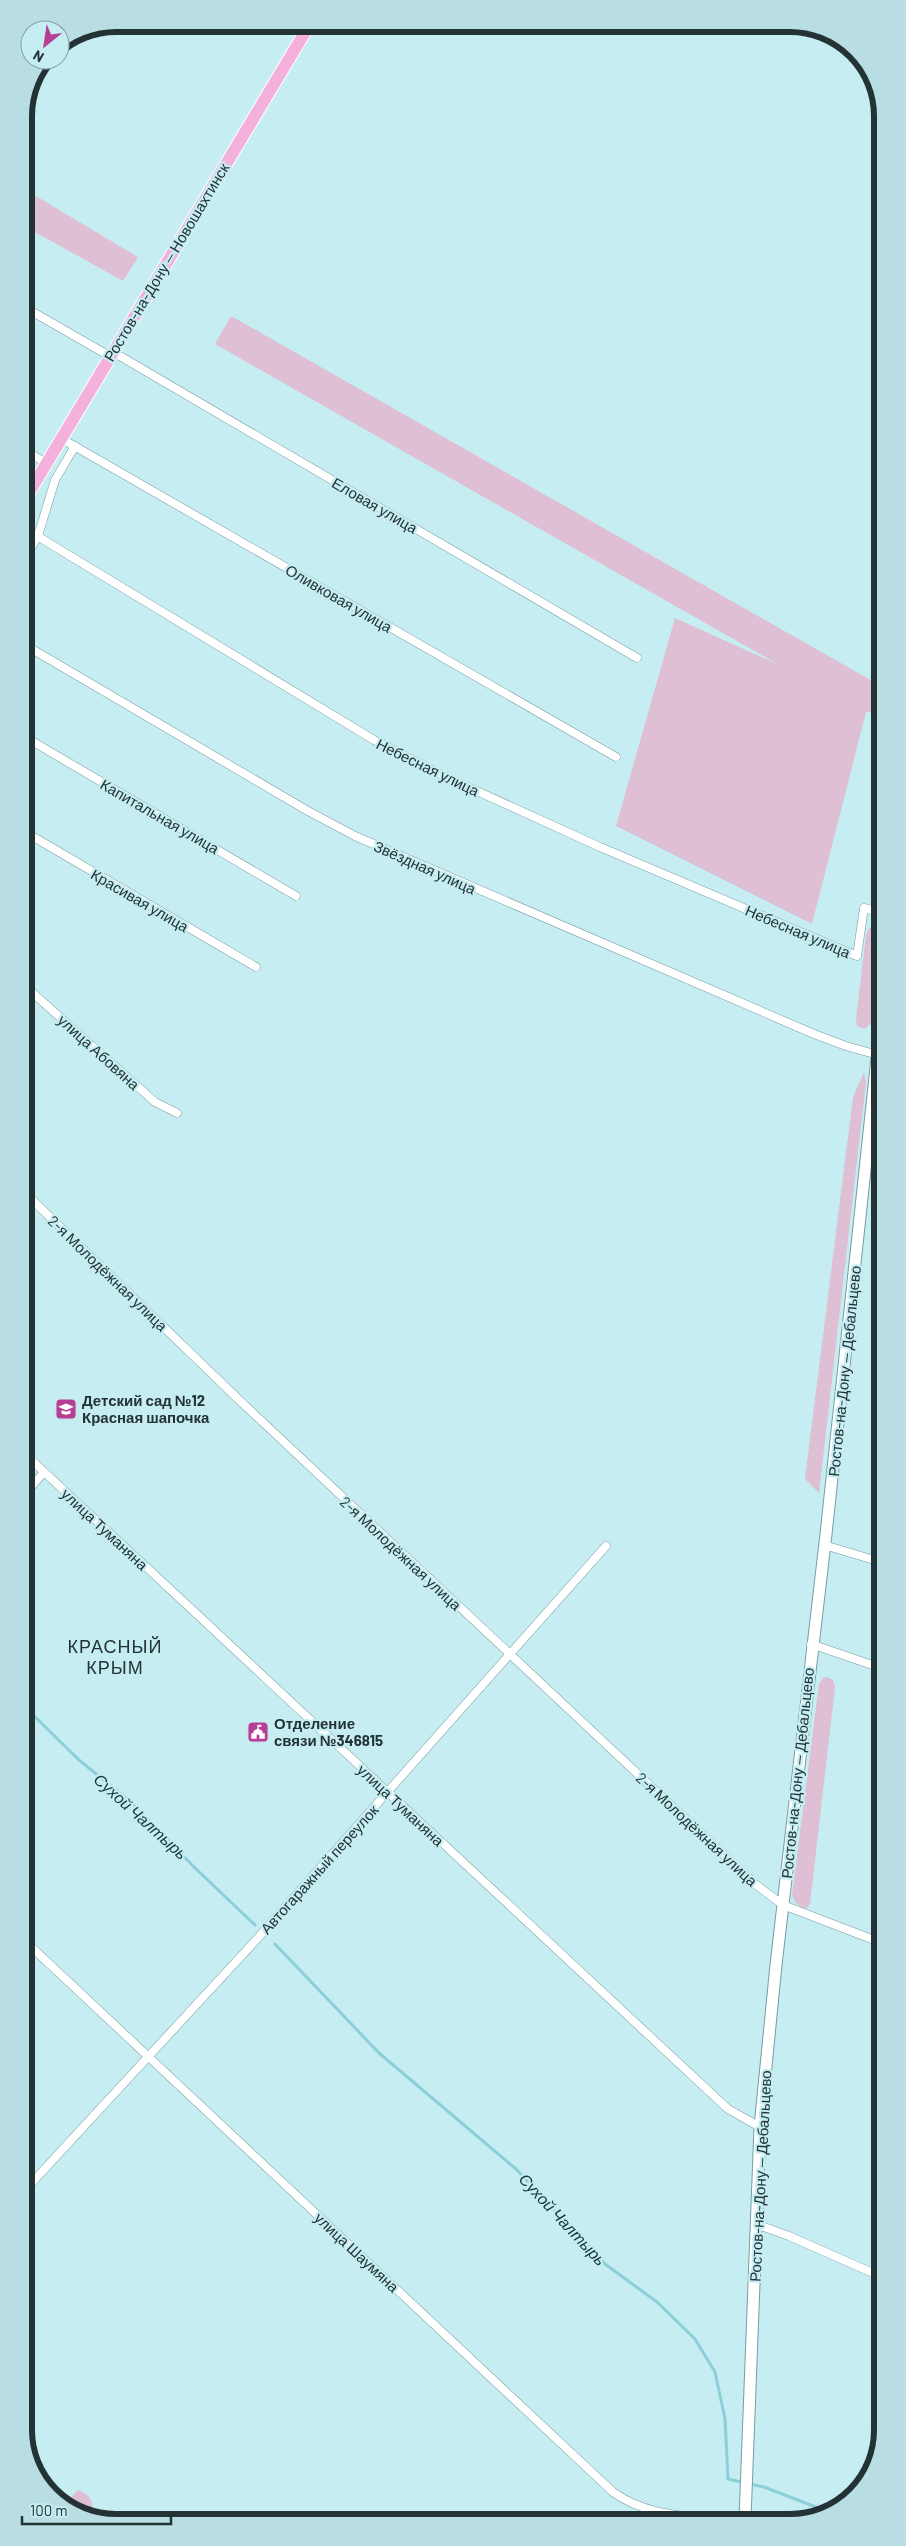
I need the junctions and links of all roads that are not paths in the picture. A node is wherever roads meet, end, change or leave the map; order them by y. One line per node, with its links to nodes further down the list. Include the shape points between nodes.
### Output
1 (299, 32): 3 (main road, Ростов-на-Дону — Новошахтинск)
2 (305, 32): 3 (main road, Ростов-на-Дону — Новошахтинск)
3 (162, 264): 5 (main road, Ростов-на-Дону — Новошахтинск)
4 (33, 312): 5 (street, Еловая улица)
5 (109, 353): 6 (main road, Ростов-на-Дону — Новошахтинск); 9 (main road, Ростов-на-Дону — Новошахтинск); 16 (street, Еловая улица)
6 (62, 439): 7 (street, Оливковая улица); 11 (main road, Ростов-на-Дону — Новошахтинск)
7 (75, 446): 13 (street, via 49,495); 18 (street, Оливковая улица)
8 (33, 455): 9 (street)
9 (41, 460): 10 (main road, Ростов-на-Дону — Новошахтинск)
10 (33, 474)
11 (33, 487)
12 (33, 533): 13 (street, Небесная улица)
13 (38, 536): 14 (street); 21 (street, Небесная улица, via 391,749 600,847 857,956 864,908)
14 (33, 544)
15 (33, 650): 24 (street, Звёздная улица, via 355,836 846,1046)
16 (637, 658)
17 (33, 742): 20 (street, Капитальная улица)
18 (616, 757)
19 (33, 836): 22 (street, Красивая улица)
20 (296, 896)
21 (874, 910)
22 (256, 967)
23 (33, 993): 26 (street, улица Абовяна, via 155,1102)
24 (874, 1053)
25 (874, 1090): 31 (street, Ростов-на-Дону — Дебальцево)
26 (177, 1113)
27 (33, 1200): 35 (street, 2-я Молодёжная улица)
28 (32, 1461): 29 (street, улица Туманяна)
29 (44, 1472): 30 (street); 37 (street, улица Туманяна)
30 (32, 1486)
31 (824, 1544): 33 (street); 34 (street, Ростов-на-Дону — Дебальцево)
32 (606, 1546): 35 (street, Автогаражный переулок)
33 (874, 1560)
34 (811, 1644): 36 (street); 38 (street, Ростов-на-Дону — Дебальцево)
35 (510, 1656): 37 (street, Автогаражный переулок); 38 (street, 2-я Молодёжная улица, via 755,1884)
36 (874, 1666)
37 (388, 1792): 41 (street, Автогаражный переулок); 42 (street, улица Туманяна, via 728,2109)
38 (783, 1905): 39 (street, 2-я Молодёжная улица); 42 (street, Ростов-на-Дону — Дебальцево)
39 (874, 1940)
40 (32, 1948): 41 (street, улица Шаумяна)
41 (148, 2056): 43 (street, Автогаражный переулок); 46 (street, улица Шаумяна, via 613,2492 632,2505)
42 (760, 2128): 44 (street, Ростов-на-Дону — Дебальцево)
43 (32, 2182)
44 (756, 2224): 45 (street); 47 (street, Ростов-на-Дону — Дебальцево)
45 (874, 2273)
46 (676, 2514)
47 (746, 2514)

